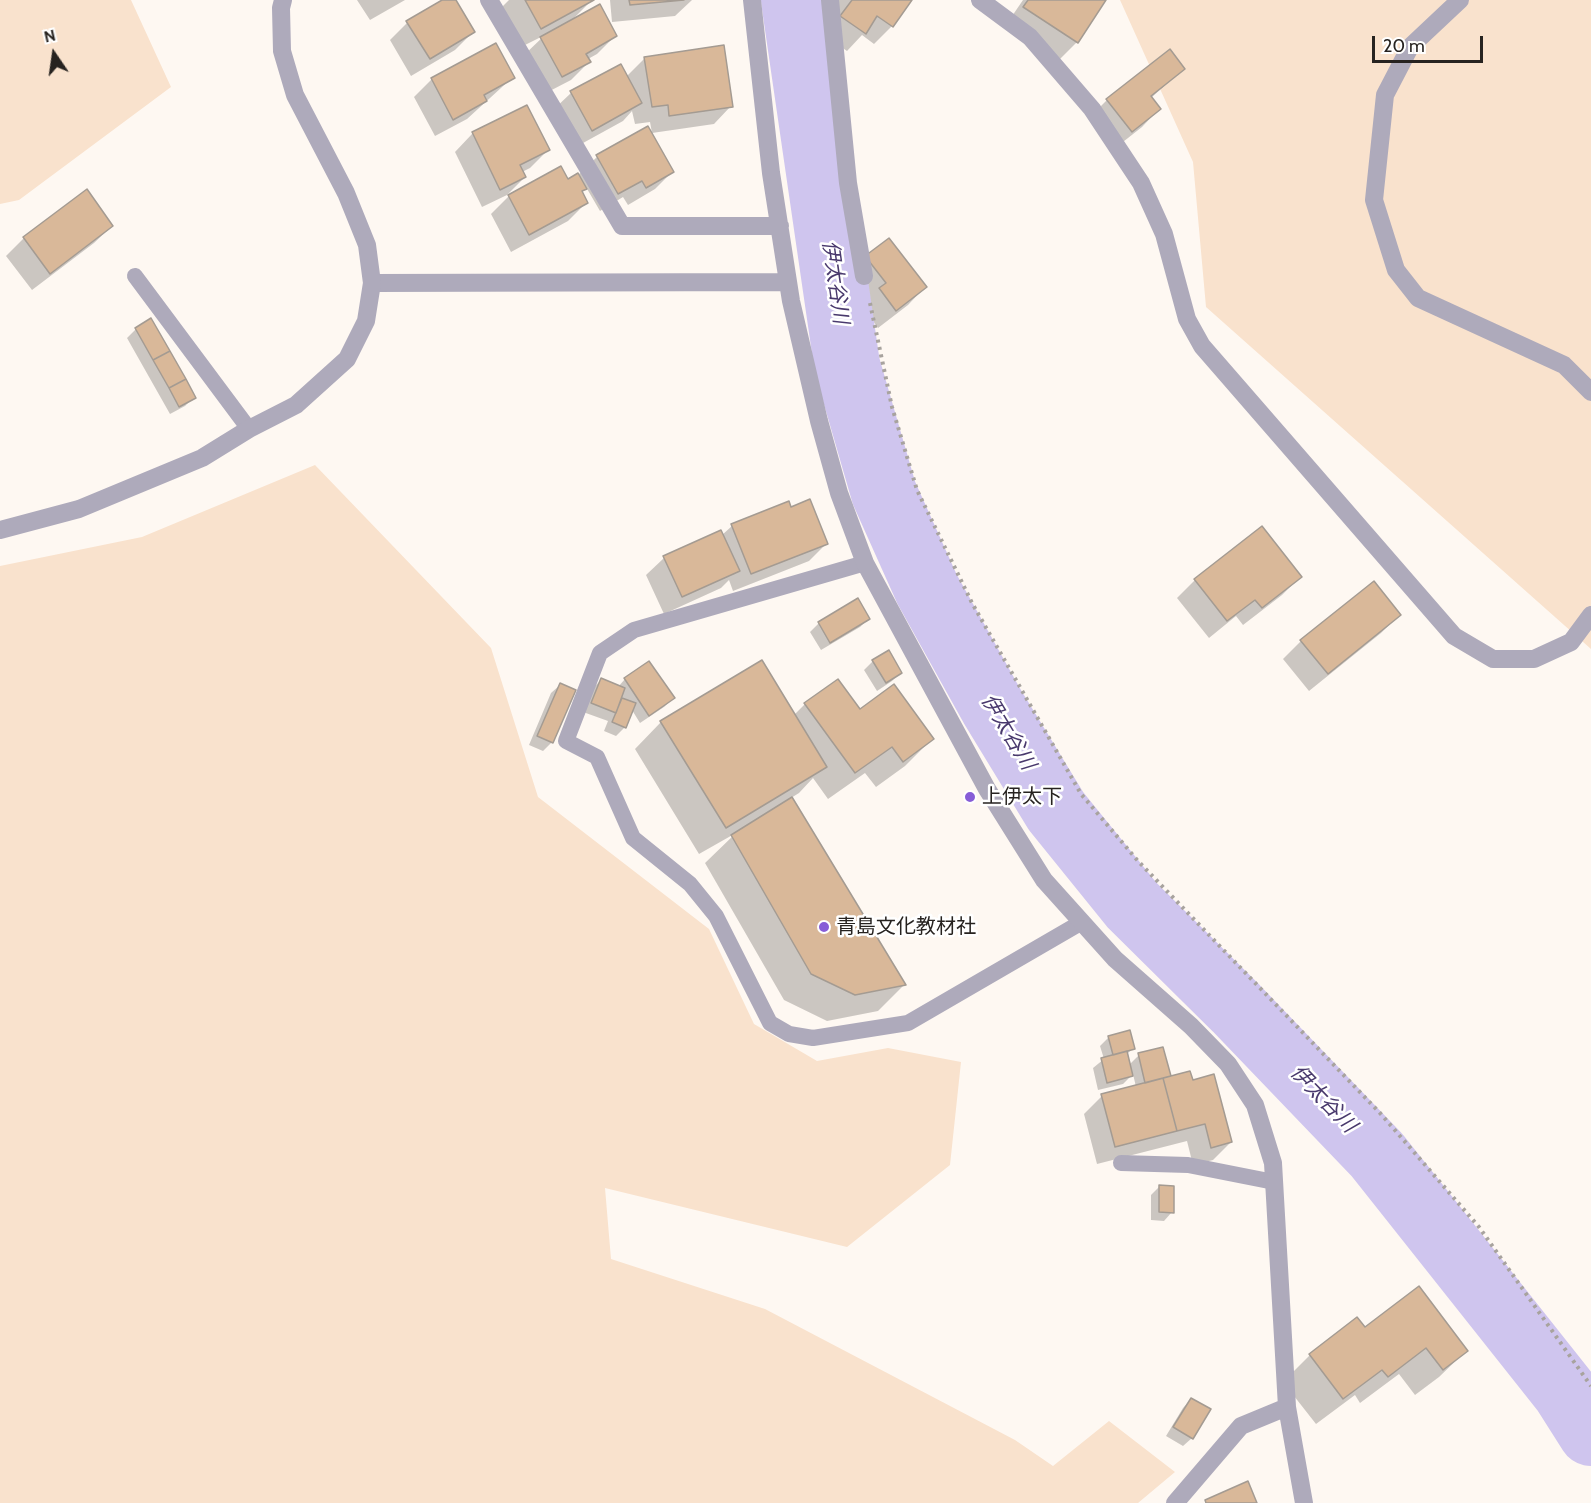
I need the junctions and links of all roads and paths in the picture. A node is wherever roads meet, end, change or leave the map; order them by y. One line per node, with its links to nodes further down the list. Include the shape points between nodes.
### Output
1 (283, 0): 11 (street, via 282,51 295,95 346,193 367,245)
2 (489, 0): 7 (street, via 622,226)
3 (752, 0): 7 (street)
4 (830, 0): 9 (street, via 848,183)
5 (980, 0): 16 (street, via 1038,46 1092,109 1141,183 1164,234 1187,319 1202,346 1454,636 1493,659 1534,659 1571,642)
6 (1460, 0): 12 (street, via 1410,47 1385,95 1374,200 1396,270 1418,298 1564,365)
7 (780, 226): 10 (street)
8 (135, 276): 13 (lane)
9 (864, 276): 20 (path, via 892,407 917,490 972,603 1081,794 1138,861 1380,1113 1479,1227)
10 (788, 282): 11 (street); 15 (street, via 825,442)
11 (372, 283): 13 (street, via 366,321 347,359 296,405)
12 (1591, 392)
13 (249, 429): 14 (street, via 202,458 79,509)
14 (0, 530)
15 (865, 563): 17 (street, via 987,789 1044,880); 17 (lane, via 634,630 600,653 566,741 597,757 633,838 690,884 716,916 770,1023 789,1034 813,1038 908,1023)
16 (1591, 615)
17 (1082, 922): 19 (street, via 1115,959 1228,1064 1255,1105 1273,1163)
18 (1121, 1163): 19 (lane, via 1188,1165)
19 (1274, 1182): 21 (street)
20 (1591, 1386)
21 (1287, 1407): 22 (street, via 1241,1426); 23 (street)
22 (1175, 1503)
23 (1304, 1503)

